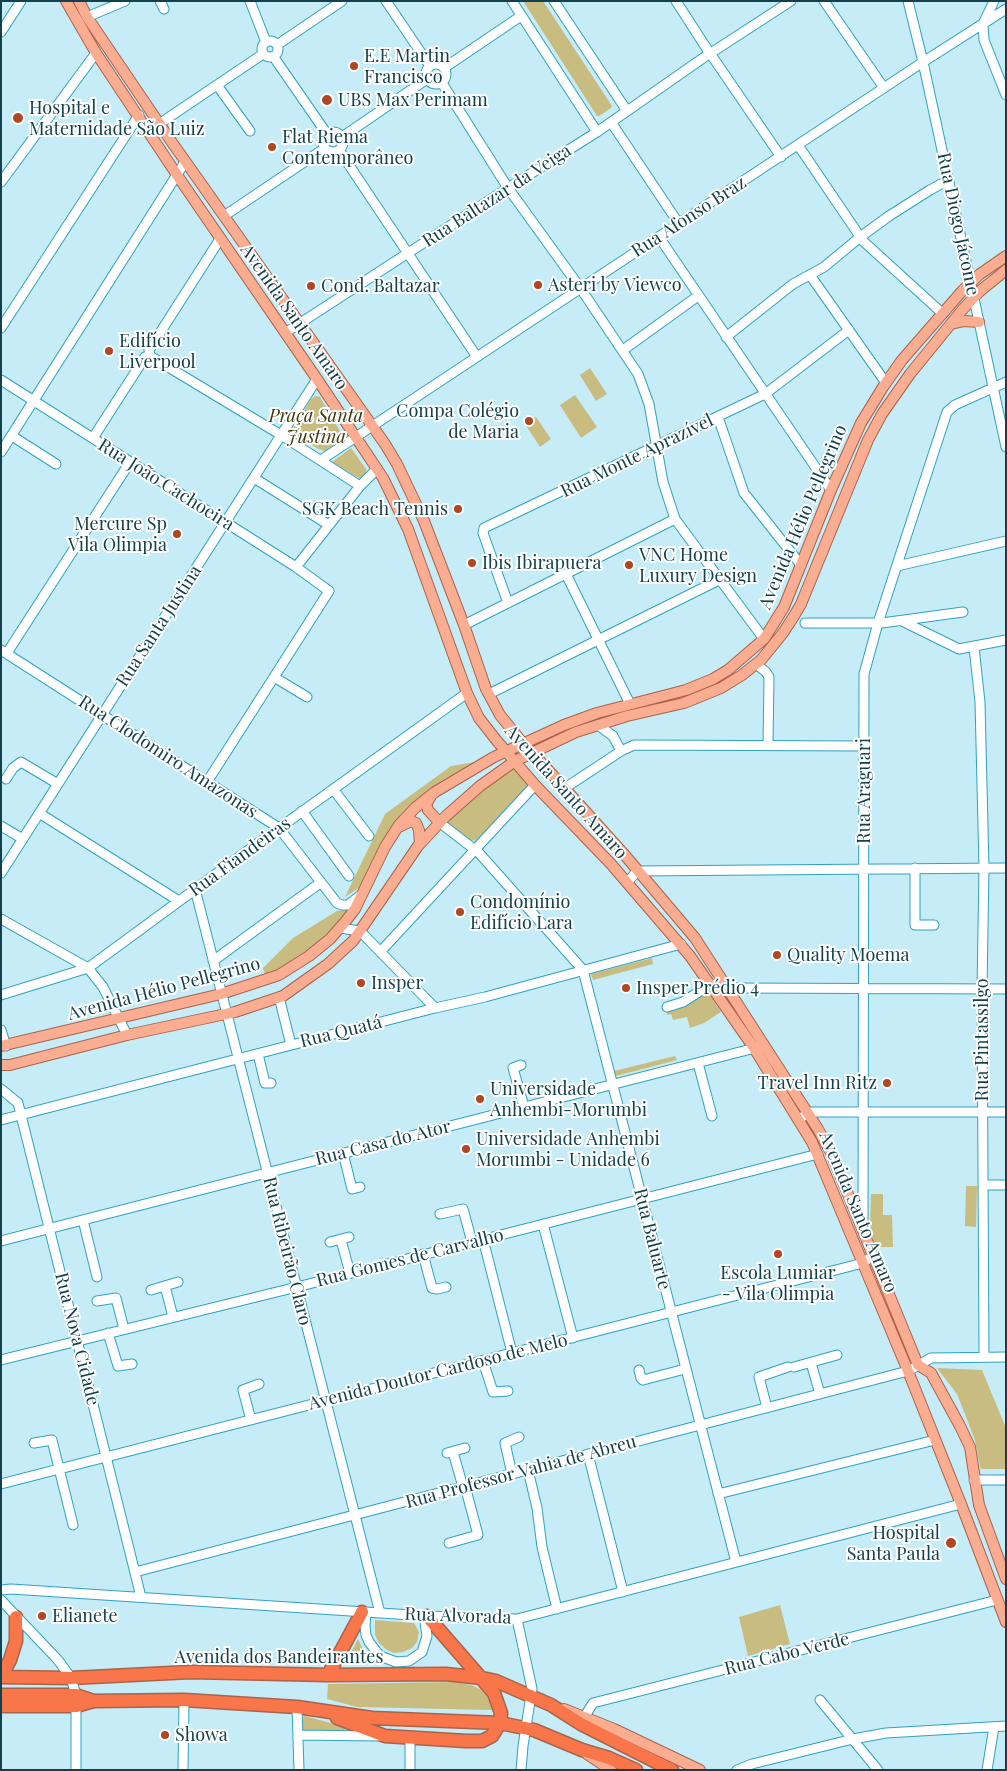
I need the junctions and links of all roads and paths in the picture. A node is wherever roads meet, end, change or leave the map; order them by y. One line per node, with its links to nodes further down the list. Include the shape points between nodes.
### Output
1 (21, 1): 20 (street)
2 (66, 1): 23 (main road, Avenida Santo Amaro)
3 (79, 1): 18 (main road, Avenida Santo Amaro)
4 (125, 1): 18 (street)
5 (250, 1): 21 (street)
6 (342, 1): 22 (street)
7 (386, 1): 28 (street)
8 (512, 1): 17 (street)
9 (554, 1): 35 (street)
10 (676, 1): 24 (street)
11 (791, 1): 24 (street, Rua Baltazar da Veiga)
12 (824, 1): 33 (street)
13 (908, 1): 27 (street, Rua Diogo Jácome)
14 (994, 1): 19 (street)
15 (1000, 1): 19 (street)
16 (1006, 10): 19 (street, Rua Afonso Braz)
17 (521, 16): 29 (street); 40 (street)
18 (87, 17): 38 (main road, Avenida Santo Amaro)
19 (986, 22): 27 (street, Rua Afonso Braz); 34 (street, via 984,40)
20 (1, 32)
21 (266, 42): 22 (street); 25 (street, via 262,47)
22 (277, 45): 26 (street, via 278,50)
23 (96, 52): 36 (main road, Avenida Santo Amaro); 49 (street)
24 (710, 53): 35 (street, Rua Baltazar da Veiga); 46 (street)
25 (263, 54): 26 (street); 32 (street)
26 (273, 56): 41 (street)
27 (923, 62): 33 (street, Rua Afonso Braz); 50 (street, Rua Diogo Jácome)
28 (430, 66): 29 (street, via 438,64); 30 (street)
29 (444, 68): 31 (street, via 446,76)
30 (427, 80): 31 (street, via 434,84); 42 (street)
31 (442, 83): 51 (street)
32 (217, 85): 38 (street); 39 (street)
33 (884, 88): 43 (street, Rua Afonso Braz)
34 (1006, 95)
35 (627, 112): 37 (street, Rua Baltazar da Veiga)
36 (139, 115): 48 (main road, Avenida Santo Amaro); 69 (street)
37 (611, 122): 40 (street, Rua Baltazar da Veiga); 53 (street)
38 (159, 124): 47 (main road, Avenida Santo Amaro)
39 (250, 131)
40 (597, 132): 51 (street, Rua Baltazar da Veiga)
41 (327, 134): 42 (street, via 337,132); 44 (street, via 323,142)
42 (342, 137): 45 (street)
43 (798, 146): 46 (street, Rua Afonso Braz); 55 (street)
44 (325, 148): 45 (street, via 333,152); 52 (street)
45 (339, 150): 57 (street)
46 (781, 157): 53 (street, Rua Afonso Braz)
47 (185, 162): 48 (street); 52 (main road, Avenida Santo Amaro)
48 (177, 175): 56 (main road, Avenida Santo Amaro); 82 (street)
49 (1, 182)
50 (948, 182): 55 (street, via 930,190); 61 (street, Rua Diogo Jácome)
51 (508, 188): 57 (street, Rua Baltazar da Veiga); 62 (street)
52 (224, 216): 67 (main road, Avenida Santo Amaro)
53 (679, 224): 54 (street, Rua Afonso Braz)
54 (659, 237): 62 (street, Rua Afonso Braz); 63 (street)
55 (859, 238): 60 (street); 65 (street)
56 (220, 240): 71 (main road, Avenida Santo Amaro); 74 (street, via 149,350)
57 (409, 254): 67 (street, Rua Baltazar da Veiga); 75 (street)
58 (1006, 256): 61 (main road, Avenida Hélio Pellegrino)
59 (1006, 270): 64 (main road, Avenida Hélio Pellegrino)
60 (810, 275): 70 (street); 72 (street, via 792,284)
61 (971, 282): 64 (street, Rua Diogo Jácome); 65 (main road, Avenida Hélio Pellegrino)
62 (581, 289): 73 (street); 75 (street, Rua Afonso Braz)
63 (698, 296): 72 (street); 73 (street)
64 (974, 298): 66 (street, Rua Diogo Jácome); 68 (main road, Avenida Hélio Pellegrino)
65 (942, 314): 79 (main road, Avenida Hélio Pellegrino)
66 (979, 322): 68 (main road); 80 (street, Rua Diogo Jácome)
67 (302, 324): 71 (street, Rua Baltazar da Veiga); 84 (main road, Avenida Santo Amaro)
68 (951, 324): 119 (main road, Avenida Hélio Pellegrino, via 882,414 868,440 801,604 783,633)
69 (1, 328)
70 (849, 330): 79 (street); 81 (street, Rua Monte Aprazível)
71 (286, 334): 76 (main road, Avenida Santo Amaro)
72 (726, 337): 81 (street)
73 (623, 350): 89 (street, via 645,390)
74 (150, 356): 85 (street); 87 (street, via 145,357)
75 (477, 357): 84 (street, Rua Afonso Braz)
76 (317, 379): 85 (street, Rua Santa Justina); 88 (main road, Avenida Santo Amaro)
77 (1, 380): 82 (street, Rua João Cachoeira)
78 (1006, 382): 80 (street, Rua Araguari)
79 (886, 383): 98 (main road, Avenida Hélio Pellegrino, via 861,423)
80 (993, 387): 90 (street, Rua Diogo Jácome); 104 (street, Rua Araguari, via 947,412)
81 (765, 394): 83 (street, Rua Monte Aprazível); 98 (street)
82 (34, 400): 86 (street); 87 (street, Rua João Cachoeira)
83 (718, 417): 89 (street, Rua Monte Aprazível); 103 (street, via 744,493)
84 (374, 426): 88 (street, Rua Afonso Braz); 113 (main road, Avenida Santo Amaro, via 424,521)
85 (281, 435): 92 (street); 96 (street, Rua Santa Justina)
86 (12, 436): 91 (street); 94 (street)
87 (93, 438): 93 (street, Rua João Cachoeira)
88 (356, 438): 92 (street, Rua Afonso Braz); 95 (main road, Avenida Santo Amaro)
89 (658, 447): 99 (street, via 663,482); 108 (street, Rua Monte Aprazível, via 484,528)
90 (1006, 447)
91 (1, 452)
92 (321, 460): 97 (street)
93 (130, 462): 100 (street, Rua João Cachoeira); 118 (street)
94 (56, 464)
95 (377, 469): 97 (street); 121 (main road, Avenida Santo Amaro, via 408,529)
96 (254, 478): 100 (street, Rua Santa Justina); 101 (street)
97 (360, 486): 101 (street)
98 (831, 490): 103 (main road, Avenida Hélio Pellegrino)
99 (675, 520): 106 (street); 107 (street)
100 (226, 522): 105 (street, Rua João Cachoeira); 125 (street, Rua Santa Justina)
101 (329, 525): 105 (street)
102 (1006, 541): 104 (street)
103 (801, 565): 114 (main road, Avenida Hélio Pellegrino, via 784,607)
104 (897, 566): 112 (street, Rua Araguari)
105 (296, 567): 120 (street, Rua João Cachoeira, via 329,592)
106 (566, 574): 108 (street); 115 (street)
107 (719, 580): 114 (street); 115 (street)
108 (508, 603): 113 (street)
109 (963, 612): 110 (street)
110 (902, 621): 112 (street); 117 (street, via 956,648)
111 (805, 623): 112 (street)
112 (878, 623): 129 (street, Rua Araguari, via 864,674)
113 (464, 625): 122 (main road, Avenida Santo Amaro)
114 (764, 639): 124 (main road, Avenida Hélio Pellegrino, via 713,679 686,690)
115 (598, 640): 122 (street); 124 (street)
116 (1006, 640): 117 (street)
117 (974, 647): 153 (street, Rua Pintassilgo, via 981,723)
118 (3, 651): 125 (street, Rua Clodomiro Amazonas)
119 (756, 664): 126 (main road, Avenida Hélio Pellegrino, via 707,694); 128 (street, via 769,677)
120 (274, 677): 123 (street); 135 (street)
121 (467, 693): 131 (main road, Avenida Santo Amaro, via 479,718); 139 (street, Rua Fiandeiras)
122 (489, 694): 127 (main road, Avenida Santo Amaro, via 500,715)
123 (307, 697)
124 (630, 704): 127 (main road, Avenida Hélio Pellegrino, via 564,725)
125 (102, 715): 135 (street, Rua Clodomiro Amazonas); 136 (street, Rua Santa Justina)
126 (598, 724): 130 (street, via 613,736); 132 (main road, Avenida Hélio Pellegrino)
127 (523, 743): 131 (main road, Avenida Hélio Pellegrino); 132 (main road, Avenida Santo Amaro)
128 (768, 745): 129 (street); 130 (street, via 638,745)
129 (864, 746): 151 (street, Rua Araguari)
130 (621, 751): 138 (street)
131 (506, 752): 133 (main road, Avenida Santo Amaro); 140 (main road, Avenida Hélio Pellegrino)
132 (531, 753): 133 (main road, Avenida Hélio Pellegrino); 138 (main road, Avenida Santo Amaro)
133 (515, 761): 137 (main road, Avenida Santo Amaro); 143 (main road, Avenida Hélio Pellegrino, via 480,786)
134 (6, 779): 136 (street, via 20,762)
135 (207, 782): 145 (street, Rua Clodomiro Amazonas)
136 (58, 784): 142 (street, Rua Santa Justina)
137 (535, 785): 150 (street); 159 (main road, Avenida Santo Amaro)
138 (565, 788): 155 (main road, Avenida Santo Amaro)
139 (333, 789): 141 (street, Rua Fiandeiras); 147 (street)
140 (435, 792): 143 (main road, via 427,807); 146 (main road, Avenida Hélio Pellegrino, via 415,808)
141 (302, 811): 145 (street, Rua Fiandeiras); 157 (street)
142 (39, 813): 148 (street, Rua Santa Justina); 162 (street)
143 (440, 822): 149 (main road, Avenida Hélio Pellegrino); 150 (street, Rua Baluarte)
144 (1, 826): 148 (street)
145 (279, 828): 158 (street, Rua Clodomiro Amazonas); 160 (street, Rua Fiandeiras)
146 (395, 831): 149 (main road, via 414,821 419,827); 161 (main road, Avenida Hélio Pellegrino)
147 (369, 836)
148 (23, 839): 156 (street, Rua Santa Justina)
149 (420, 844): 166 (main road, Avenida Hélio Pellegrino)
150 (476, 850): 168 (street); 171 (street, Rua Baluarte)
151 (864, 868): 152 (street); 155 (street); 176 (street, Rua Araguari)
152 (915, 868): 153 (street); 164 (street, via 916,925)
153 (984, 868): 154 (street); 174 (street, Rua Pintassilgo)
154 (1006, 868)
155 (638, 871): 159 (street); 173 (main road, Avenida Santo Amaro, via 696,938)
156 (1, 873)
157 (349, 876)
158 (320, 883): 161 (street, Rua Clodomiro Amazonas, via 342,905 348,905); 169 (street)
159 (627, 883): 167 (main road, Avenida Santo Amaro)
160 (195, 889): 162 (street, Rua Fiandeiras); 169 (street, Rua Ribeirão Claro)
161 (364, 892): 165 (main road, Avenida Hélio Pellegrino)
162 (179, 901): 170 (street, Rua Fiandeiras)
163 (1, 919): 170 (street)
164 (934, 925)
165 (340, 928): 166 (street); 177 (main road, Avenida Hélio Pellegrino, via 330,940 279,975)
166 (360, 931): 168 (street); 179 (main road, Avenida Hélio Pellegrino, via 328,964)
167 (681, 944): 171 (street, Rua Quatá); 172 (main road, Avenida Santo Amaro)
168 (381, 951): 181 (street)
169 (213, 960): 177 (street, Rua Ribeirão Claro)
170 (88, 968): 178 (street, Rua Fiandeiras); 183 (street, via 103,987)
171 (583, 970): 181 (street, Rua Quatá); 195 (street, Rua Baluarte)
172 (711, 984): 180 (street, via 684,1002); 188 (main road, Avenida Santo Amaro)
173 (728, 988): 176 (street); 188 (main road, Avenida Santo Amaro)
174 (982, 989): 175 (street); 176 (street); 200 (street, Rua Pintassilgo)
175 (1006, 989)
176 (863, 990): 199 (street, Rua Araguari)
177 (222, 994): 182 (street, Rua Ribeirão Claro); 183 (main road, Avenida Hélio Pellegrino)
178 (1, 995)
179 (279, 997): 182 (main road, Avenida Hélio Pellegrino); 186 (street)
180 (667, 1007)
181 (435, 1008): 186 (street, Rua Quatá)
182 (227, 1014): 185 (main road, Avenida Hélio Pellegrino); 190 (street, Rua Ribeirão Claro)
183 (118, 1018): 185 (street); 187 (main road, Avenida Hélio Pellegrino)
184 (1, 1030): 187 (street)
185 (127, 1035): 192 (main road, Avenida Hélio Pellegrino)
186 (291, 1045): 189 (street, Rua Quatá)
187 (4, 1046)
188 (760, 1046): 191 (street, Rua Casa do Ator); 198 (main road, Avenida Santo Amaro); 205 (main road, Avenida Santo Amaro)
189 (258, 1054): 190 (street, Rua Quatá); 194 (street, via 265,1083)
190 (238, 1059): 202 (street, Rua Quatá); 208 (street, Rua Ribeirão Claro)
191 (698, 1063): 195 (street, Rua Casa do Ator); 203 (street)
192 (6, 1065)
193 (521, 1065): 197 (street, via 513,1068)
194 (271, 1083)
195 (612, 1084): 197 (street, Rua Casa do Ator); 212 (street, Rua Baluarte)
196 (1, 1089): 202 (street, Rua Nova Cidade, via 17,1101)
197 (524, 1107): 206 (street, Rua Casa do Ator)
198 (808, 1112): 199 (street); 205 (street); 217 (main road, Avenida Santo Amaro, via 831,1153)
199 (863, 1112): 200 (street); 217 (street, Rua Araguari)
200 (982, 1112): 201 (street); 209 (street, Rua Pintassilgo)
201 (1006, 1112)
202 (21, 1115): 204 (street, Rua Quatá); 216 (street, Rua Nova Cidade)
203 (712, 1116)
204 (1, 1120)
205 (799, 1120): 207 (main road, Avenida Santo Amaro)
206 (343, 1153): 208 (street, Rua Casa do Ator); 211 (street, via 352,1189)
207 (818, 1154): 212 (street, Rua Gomes de Carvalho); 224 (main road, Avenida Santo Amaro)
208 (267, 1173): 214 (street, Rua Casa do Ator); 229 (street, Rua Ribeirão Claro)
209 (982, 1185): 210 (street); 241 (street, Rua Pintassilgo)
210 (1006, 1185)
211 (360, 1187)
212 (641, 1198): 215 (street, Rua Gomes de Carvalho); 233 (street, Rua Baluarte)
213 (440, 1214): 221 (street, via 463,1208)
214 (83, 1220): 216 (street, Rua Casa do Ator); 226 (street)
215 (543, 1224): 218 (street, Rua Gomes de Carvalho); 237 (street)
216 (49, 1228): 219 (street, Rua Casa do Ator); 238 (street, Rua Nova Cidade)
217 (863, 1236): 223 (main road, Avenida Santo Amaro)
218 (483, 1239): 221 (street, Rua Gomes de Carvalho); 239 (street)
219 (1, 1240)
220 (330, 1242): 225 (street, via 345,1238)
221 (472, 1242): 222 (street, Rua Gomes de Carvalho)
222 (423, 1254): 225 (street, Rua Gomes de Carvalho); 230 (street, via 432,1288)
223 (872, 1256): 224 (street, Avenida Doutor Cardoso de Melo); 247 (main road, Avenida Santo Amaro)
224 (863, 1263): 233 (street, Avenida Doutor Cardoso de Melo); 250 (main road, Avenida Santo Amaro)
225 (350, 1273): 229 (street, Rua Gomes de Carvalho)
226 (97, 1277)
227 (178, 1282): 228 (street)
228 (165, 1286): 231 (street); 234 (street)
229 (297, 1287): 234 (street, Rua Gomes de Carvalho); 254 (street, Rua Ribeirão Claro)
230 (446, 1287)
231 (151, 1290)
232 (97, 1301): 235 (street, via 116,1298)
233 (671, 1312): 237 (street, Avenida Doutor Cardoso de Melo); 248 (street, Rua Baluarte)
234 (173, 1317): 235 (street, Rua Gomes de Carvalho)
235 (124, 1329): 236 (street, Rua Gomes de Carvalho)
236 (108, 1333): 238 (street, Rua Gomes de Carvalho); 246 (street, via 118,1366)
237 (573, 1338): 239 (street, Avenida Doutor Cardoso de Melo)
238 (77, 1341): 243 (street, Rua Gomes de Carvalho); 263 (street, Rua Nova Cidade)
239 (512, 1353): 244 (street, Avenida Doutor Cardoso de Melo)
240 (836, 1355): 245 (street)
241 (984, 1357): 242 (street, Rua Professor Vahia de Abreu); 247 (street, Rua Professor Vahia de Abreu, via 931,1358)
242 (1006, 1357)
243 (1, 1360)
244 (484, 1360): 252 (street, via 493,1392); 254 (street, Avenida Doutor Cardoso de Melo)
245 (811, 1363): 253 (street); 255 (street, via 759,1377)
246 (132, 1364)
247 (918, 1365): 250 (street, Rua Professor Vahia de Abreu); 267 (main road, Avenida Santo Amaro, via 931,1374 960,1426 970,1447)
248 (685, 1369): 249 (street, via 643,1380); 257 (street, Rua Baluarte)
249 (640, 1370)
250 (908, 1371): 253 (street, Rua Professor Vahia de Abreu); 259 (main road, Avenida Santo Amaro)
251 (259, 1384): 256 (street, via 243,1390)
252 (508, 1391)
253 (820, 1394): 255 (street, Rua Professor Vahia de Abreu)
254 (326, 1401): 256 (street, Avenida Doutor Cardoso de Melo); 273 (street, Rua Ribeirão Claro)
255 (767, 1408): 257 (street, Rua Professor Vahia de Abreu)
256 (250, 1420): 263 (street, Avenida Doutor Cardoso de Melo)
257 (701, 1425): 262 (street, Rua Professor Vahia de Abreu); 271 (street, Rua Baluarte)
258 (519, 1438): 266 (street, via 504,1443)
259 (935, 1440): 271 (street); 272 (main road, Avenida Santo Amaro)
260 (34, 1443): 264 (street, via 52,1440)
261 (465, 1448): 270 (street, via 450,1452)
262 (588, 1454): 265 (street, Rua Professor Vahia de Abreu); 280 (street)
263 (106, 1457): 264 (street, Avenida Doutor Cardoso de Melo); 277 (street, Rua Nova Cidade)
264 (59, 1469): 269 (street, Avenida Doutor Cardoso de Melo); 274 (street)
265 (528, 1470): 266 (street, Rua Professor Vahia de Abreu); 284 (street)
266 (512, 1474): 270 (street, Rua Professor Vahia de Abreu)
267 (974, 1480): 268 (street); 278 (main road, Avenida Santo Amaro, via 979,1505)
268 (1006, 1480)
269 (1, 1484)
270 (464, 1487): 273 (street, Rua Professor Vahia de Abreu); 275 (street, via 478,1535)
271 (718, 1494): 276 (street, Rua Baluarte)
272 (961, 1504): 276 (street, Rua Alvorada); 283 (main road, Avenida Santo Amaro)
273 (356, 1515): 277 (street, Rua Professor Vahia de Abreu); 286 (street, Rua Ribeirão Claro)
274 (74, 1525)
275 (450, 1544)
276 (736, 1562): 280 (street, Rua Alvorada)
277 (134, 1572): 281 (street, Rua Nova Cidade)
278 (1006, 1579)
279 (1, 1590): 281 (street, Rua Alvorada)
280 (623, 1592): 284 (street, Rua Alvorada)
281 (141, 1597): 285 (street, Rua Alvorada)
282 (1, 1600): 288 (street)
283 (997, 1600): 290 (main road, Avenida Santo Amaro); 304 (street, Rua Cabo Verde, via 593,1703)
284 (557, 1609): 289 (street, Rua Alvorada)
285 (364, 1612): 286 (street, Rua Alvorada); 287 (street, via 369,1642 380,1656 396,1662 409,1661 422,1652 427,1636); 291 (highway)
286 (380, 1613): 287 (street, Rua Alvorada)
287 (426, 1616): 289 (street, Rua Alvorada); 294 (highway)
288 (16, 1617): 292 (highway, via 16,1641); 293 (street)
289 (517, 1619): 296 (street)
290 (1006, 1622)
291 (328, 1675): 293 (highway, Avenida dos Bandeirantes, via 191,1672); 294 (highway, Avenida dos Bandeirantes, via 446,1674)
292 (1, 1677): 293 (highway, Avenida dos Bandeirantes)
293 (71, 1678): 299 (street)
294 (482, 1678): 296 (highway, Avenida dos Bandeirantes); 305 (highway, via 498,1701)
295 (1, 1695): 299 (highway)
296 (532, 1696): 300 (highway, Avenida dos Bandeirantes); 307 (street)
297 (184, 1700): 299 (highway); 302 (highway); 315 (street)
298 (820, 1700): 312 (street)
299 (76, 1701): 301 (highway); 314 (street)
300 (551, 1705): 304 (main road, Avenida dos Bandeirantes); 321 (highway, Avenida dos Bandeirantes, via 581,1724)
301 (1, 1706)
302 (297, 1707): 303 (highway); 309 (street)
303 (314, 1710): 305 (highway, via 372,1718); 310 (highway)
304 (585, 1716): 322 (main road, Avenida dos Bandeirantes)
305 (500, 1722): 307 (highway); 311 (highway, via 492,1736 482,1741)
306 (1006, 1726): 308 (street)
307 (526, 1727): 313 (highway); 318 (street)
308 (994, 1727): 312 (street, via 886,1733); 325 (street)
309 (298, 1735): 310 (street); 316 (street)
310 (385, 1736): 311 (highway)
311 (410, 1737): 317 (street)
312 (853, 1739): 323 (street); 324 (street)
313 (582, 1750): 319 (main road); 320 (highway)
314 (76, 1770)
315 (183, 1770)
316 (299, 1770)
317 (410, 1770)
318 (521, 1770)
319 (611, 1770)
320 (636, 1770)
321 (672, 1770)
322 (700, 1770)
323 (737, 1770)
324 (878, 1770)
325 (987, 1770)

